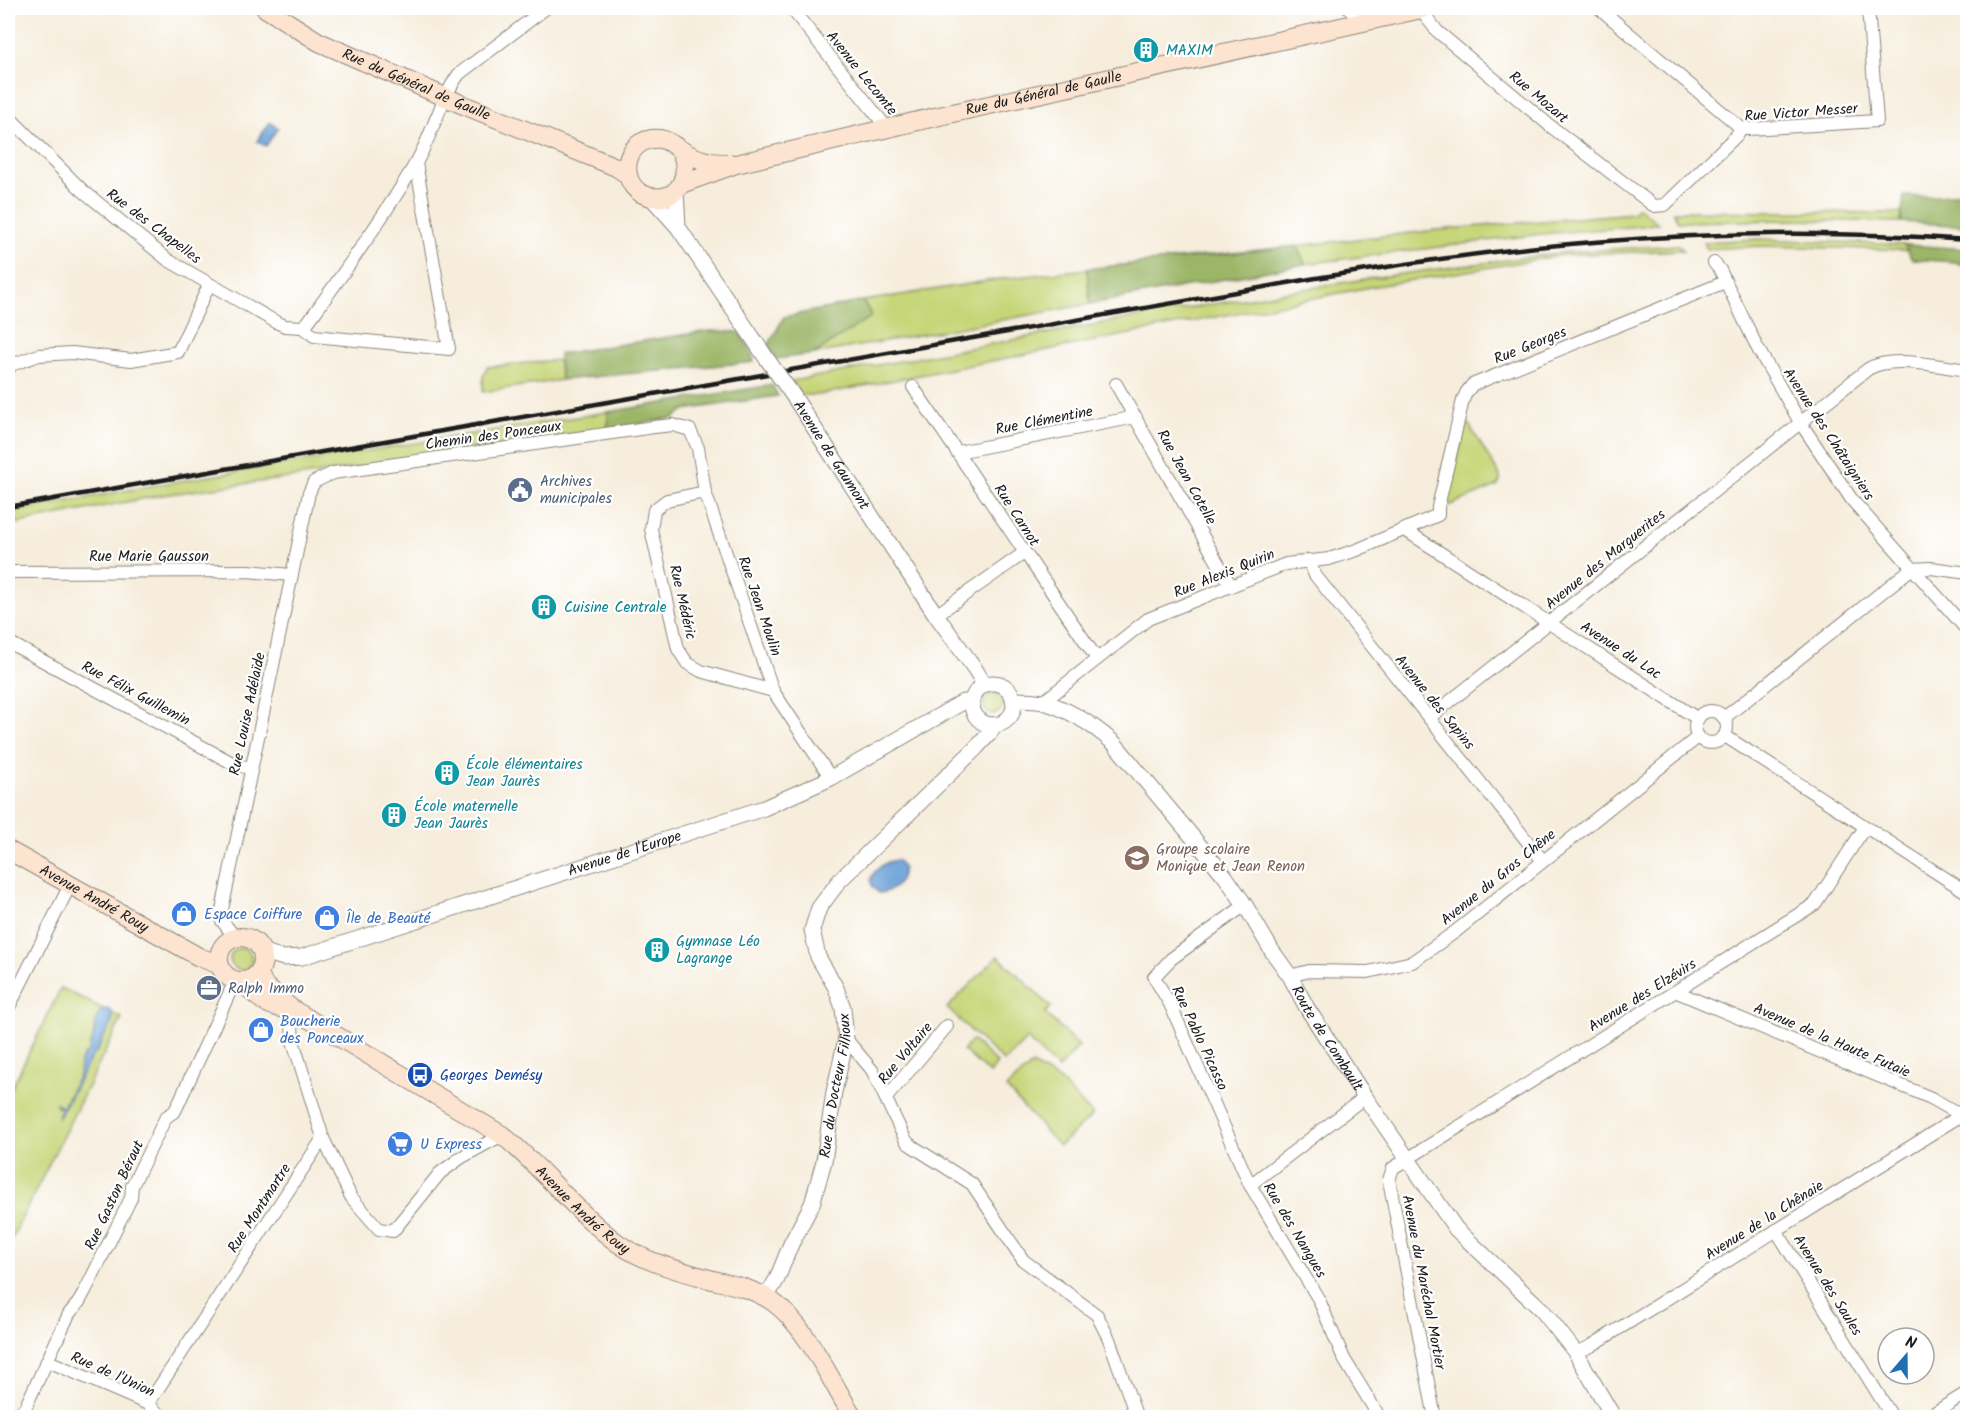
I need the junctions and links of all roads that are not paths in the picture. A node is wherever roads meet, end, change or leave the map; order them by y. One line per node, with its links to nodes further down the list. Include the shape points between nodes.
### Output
1 (265, 8): 9 (main road, Rue du Général de Gaulle, via 319,42)
2 (546, 8): 9 (street, via 459,74)
3 (791, 8): 11 (street, Avenue Lecomte)
4 (1349, 8): 8 (street)
5 (1423, 8): 8 (main road, Rue du Général de Gaulle); 21 (street, Rue Mozart, via 1437,31)
6 (1599, 8): 12 (street)
7 (1868, 8): 12 (street, Rue Victor Messer, via 1877,121)
8 (1360, 23): 11 (main road, Rue du Général de Gaulle)
9 (446, 97): 14 (main road, Rue du Général de Gaulle); 16 (street)
10 (8, 116): 25 (street, Rue des Chapelles, via 82,190 168,260)
11 (887, 128): 17 (main road, Rue du Général de Gaulle)
12 (1741, 128): 21 (street, Rue Victor Messer, via 1665,205 1654,206)
13 (636, 146): 14 (main road, Rue du Général de Gaulle, via 604,152); 15 (main road, via 663,139); 18 (main road, via 628,159)
14 (573, 150): 18 (main road, Rue du Général de Gaulle, via 616,166)
15 (680, 150): 17 (main road, Rue du Général de Gaulle, via 709,162); 19 (main road, via 686,166)
16 (416, 163): 26 (street); 26 (street, Rue des Chapelles, via 449,349 314,336)
17 (736, 164): 19 (main road, Rue du Général de Gaulle)
18 (628, 175): 20 (main road, via 636,189)
19 (678, 187): 20 (main road, via 660,197); 22 (street)
20 (651, 197): 22 (street, Avenue de Gaumont)
21 (1646, 201)
22 (678, 227): 46 (street, Avenue de Gaumont, bridge)
23 (1714, 263): 24 (street, Avenue des Châtaigniers)
24 (1725, 282): 32 (street, Avenue des Châtaigniers); 37 (street, Rue Georges, via 1472,385 1463,400)
25 (209, 285): 26 (street, Rue des Chapelles, via 276,322); 27 (street, via 177,352 130,360 72,353 39,355 11,364)
26 (302, 327)
27 (8, 370)
28 (1968, 370): 32 (street, Avenue des Marguerites, via 1880,363)
29 (1116, 384): 31 (street, Rue Jean Cotelle)
30 (913, 387): 34 (street, Rue Carnot)
31 (1136, 417): 34 (street, Rue Clémentine); 45 (street, Rue Jean Cotelle)
32 (1800, 422): 41 (street, Avenue des Châtaigniers, via 1851,500); 47 (street, Avenue des Marguerites)
33 (690, 430): 35 (street, Rue Jean Moulin, via 698,447); 36 (street, Chemin des Ponceaux, via 663,426 333,473 314,482)
34 (958, 452): 39 (street, Rue Carnot)
35 (705, 492): 52 (street, Rue Jean Moulin); 52 (street, Rue Médéric, via 667,500 654,510 651,529 678,649 687,663 701,671)
36 (309, 493): 44 (street, Rue Louise Adélaïde)
37 (1438, 515): 38 (street, Rue Alexis Quirin)
38 (1406, 530): 40 (street, Rue Alexis Quirin, via 1329,559); 47 (street, Avenue du Lac)
39 (1024, 554): 46 (street); 50 (street, Rue Carnot)
40 (1308, 560): 45 (street, Rue Alexis Quirin, via 1286,564); 56 (street, Avenue des Sapins)
41 (1911, 569): 43 (street); 48 (street, Avenue des Châtaigniers); 57 (street)
42 (8, 572): 44 (street, Rue Marie Gausson)
43 (1968, 573)
44 (291, 575): 62 (street, Rue Louise Adélaïde)
45 (1231, 586): 50 (street, Rue Alexis Quirin, via 1148,619)
46 (936, 615): 51 (street, Avenue de Gaumont)
47 (1551, 622): 56 (street, Avenue des Marguerites); 58 (street, Avenue du Lac)
48 (1968, 631)
49 (8, 642): 62 (street, Rue Félix Guillemin, via 236,765)
50 (1097, 659): 55 (street, Rue Alexis Quirin)
51 (984, 684): 53 (street, via 1002,685); 54 (street)
52 (772, 691): 63 (street, Rue Jean Moulin)
53 (1014, 700): 55 (street, Route de Combault); 59 (street, via 1010,717)
54 (971, 702): 59 (street, via 980,721); 63 (street, Avenue de l'Europe, via 963,702)
55 (1043, 702): 69 (street, Route de Combault, via 1076,716 1114,743)
56 (1429, 718): 66 (street, Avenue des Sapins)
57 (1724, 718): 58 (street, via 1710,711); 60 (street)
58 (1698, 719): 61 (street)
59 (994, 725): 80 (street, Rue du Docteur Fillioux, via 976,748 840,880 815,915 813,942 843,1008)
60 (1725, 736): 61 (street, via 1712,744); 64 (street)
61 (1698, 737): 66 (street, Avenue du Gros Chêne)
62 (251, 768): 70 (street, Rue Louise Adélaïde, via 221,916)
63 (831, 778): 72 (street, Avenue de l'Europe, via 764,808 302,957 283,958)
64 (1865, 827): 68 (street); 76 (street, Avenue des Elzévirs, via 1815,904)
65 (8, 850): 67 (main road, Avenue André Rouy)
66 (1543, 861): 74 (street, Avenue du Gros Chêne, via 1412,962 1368,972 1309,971)
67 (70, 885): 71 (main road, Avenue André Rouy); 77 (street)
68 (1968, 893)
69 (1245, 905): 74 (street, Route de Combault); 87 (street, Rue Pablo Picasso, via 1171,959 1154,977 1170,1004)
70 (230, 941): 71 (main road); 72 (main road, via 245,937); 73 (main road, via 219,958)
71 (182, 946): 73 (main road, Avenue André Rouy)
72 (262, 951): 75 (main road, via 263,962)
73 (220, 965): 75 (main road, via 225,975)
74 (1290, 976): 81 (street, Route de Combault)
75 (246, 978): 78 (main road, Avenue André Rouy, via 259,999); 91 (street, Rue Gaston Béraut, via 175,1111 166,1117 132,1186 131,1198 50,1351)
76 (1677, 992): 83 (street, Avenue de la Haute Futaie, via 1931,1098); 86 (street, Avenue des Elzévirs)
77 (8, 1009)
78 (294, 1010): 84 (main road, Avenue André Rouy); 85 (street, via 293,1041)
79 (947, 1026): 82 (street, Rue Voltaire)
80 (846, 1039): 82 (street, via 872,1070); 89 (street, Rue du Docteur Fillioux, via 824,1161 812,1204)
81 (1365, 1097): 86 (street, Route de Combault); 87 (street, Rue des Nangues)
82 (886, 1098): 97 (street, via 909,1144 972,1184 1023,1260 1097,1316)
83 (1965, 1117): 88 (street, Avenue de la Chênaie)
84 (502, 1135): 85 (street, via 440,1173 393,1231 379,1229 351,1197); 89 (main road, Avenue André Rouy, via 621,1245 674,1269 742,1287)
85 (323, 1138): 93 (street, Rue Montmartre)
86 (1407, 1160): 90 (street, Route de Combault, via 1470,1245 1529,1297); 99 (street, Avenue du Maréchal Mortier, via 1393,1168 1389,1180)
87 (1250, 1185): 98 (street, Rue des Nangues, via 1319,1300 1344,1359)
88 (1776, 1230): 90 (street, Avenue de la Chênaie); 101 (street, Avenue des Saules)
89 (766, 1298): 96 (main road, Avenue André Rouy, via 782,1308 800,1329)
90 (1576, 1353): 100 (street, Route de Combault)
91 (48, 1362): 93 (street, Rue de l'Union); 94 (street, Rue Gaston Béraut, via 25,1408)
92 (1968, 1392): 102 (street)
93 (148, 1404): 95 (street, Rue de l'Union)
94 (14, 1418)
95 (163, 1418)
96 (854, 1418)
97 (1137, 1418)
98 (1380, 1418)
99 (1436, 1418)
100 (1614, 1418)
101 (1893, 1418)
102 (1926, 1418)

